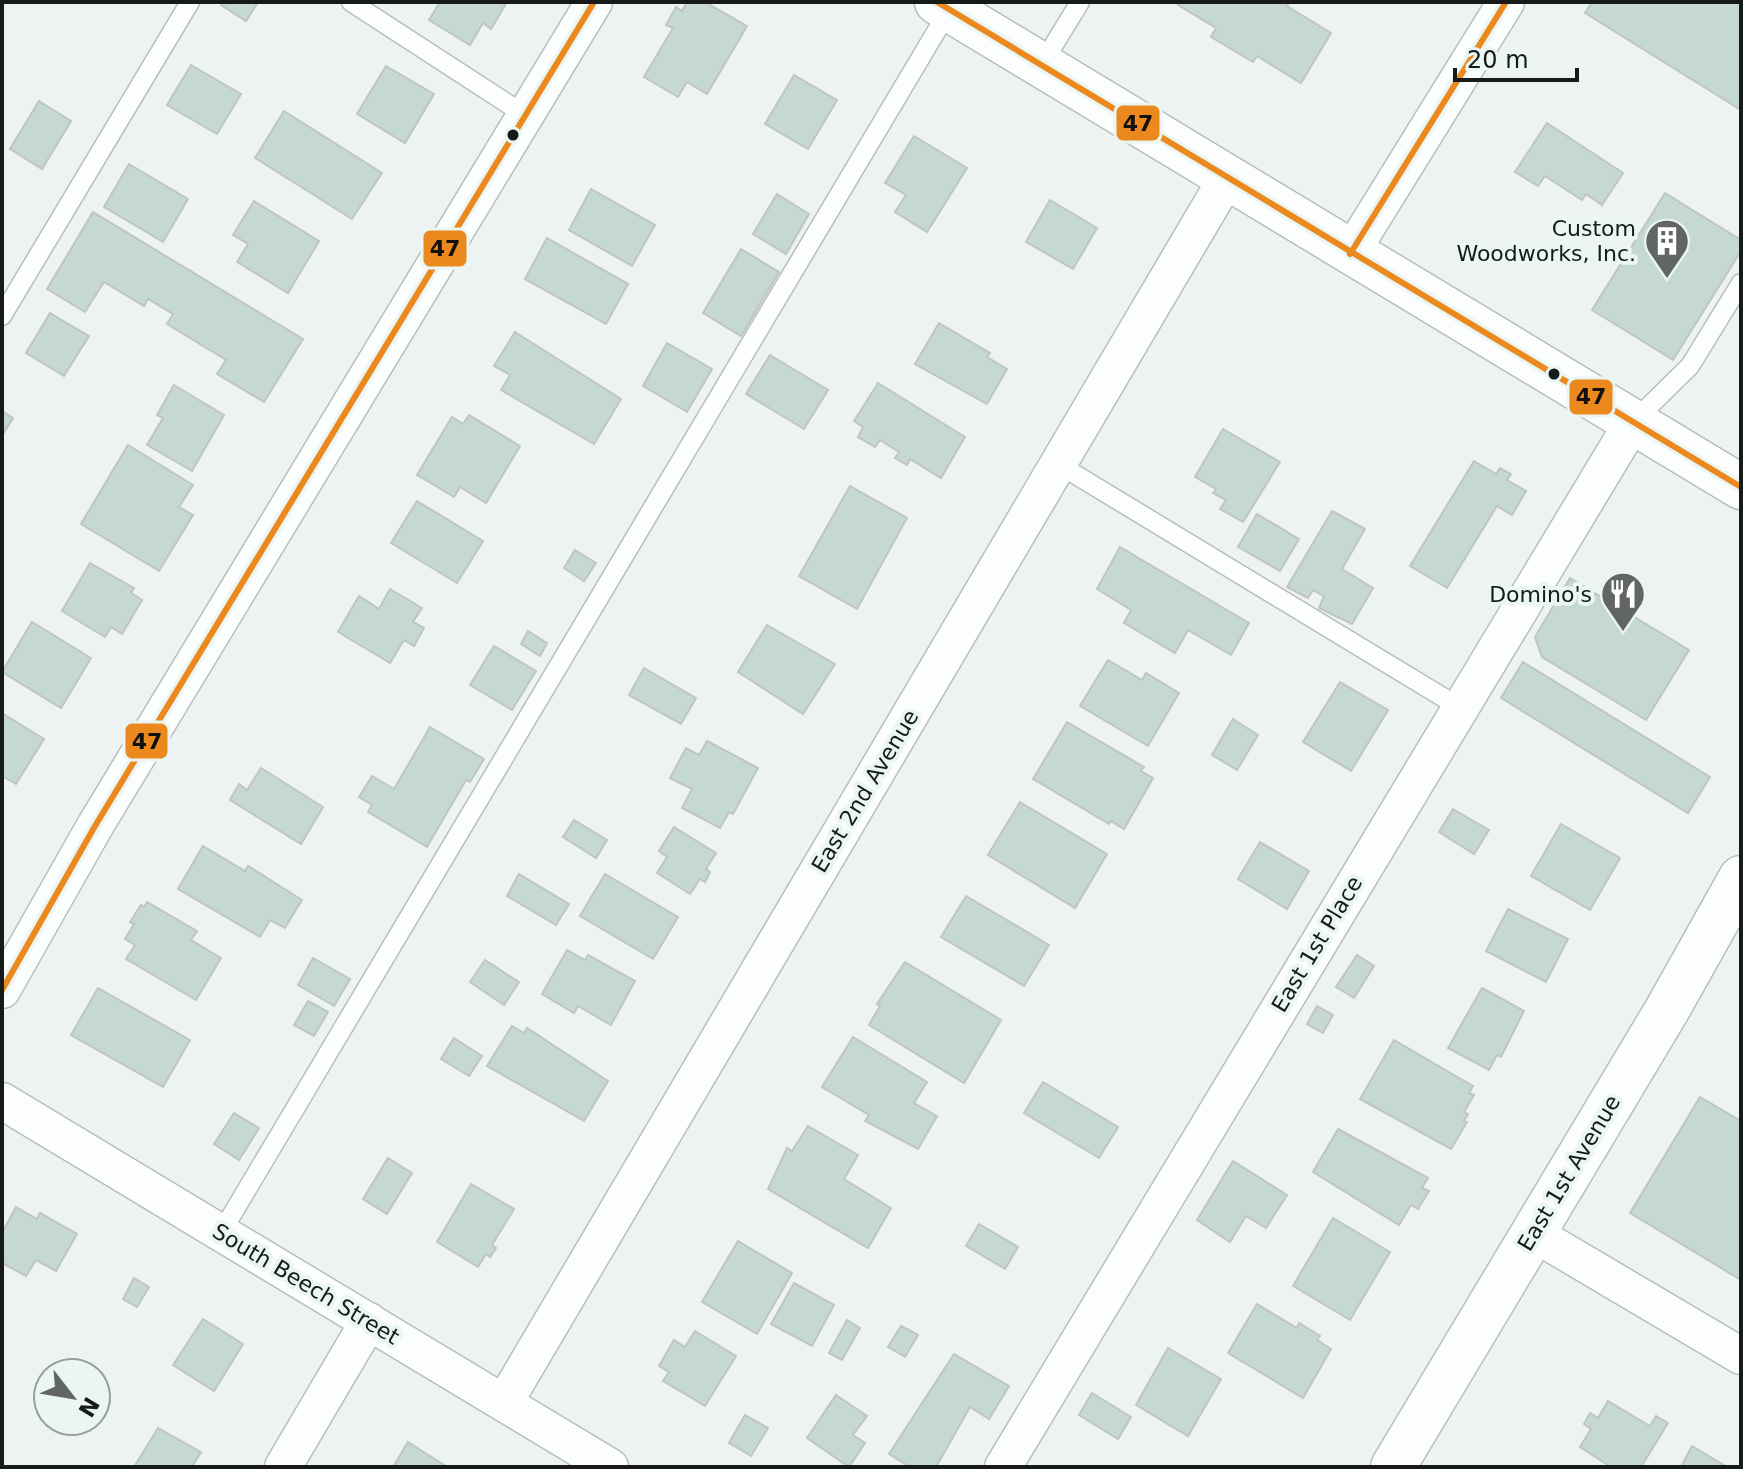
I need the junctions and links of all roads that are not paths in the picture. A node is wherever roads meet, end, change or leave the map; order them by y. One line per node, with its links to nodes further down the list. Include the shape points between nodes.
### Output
1 (190, 2): 12 (lane)
2 (351, 2): 8 (lane)
3 (594, 2): 8 (street)
4 (1080, 2): 7 (lane)
5 (1506, 2): 10 (street)
6 (943, 6): 7 (main road); 20 (lane)
7 (1041, 66): 9 (main road)
8 (525, 115): 18 (street, via 95,826)
9 (1227, 178): 10 (main road); 14 (street, East 2nd Avenue)
10 (1350, 254): 13 (main road)
11 (1741, 283): 13 (lane, via 1690,366)
12 (2, 316)
13 (1633, 422): 15 (main road); 16 (street, East 1st Place)
14 (1058, 464): 16 (lane); 24 (street, East 2nd Avenue)
15 (1741, 487)
16 (1459, 707): 27 (street, East 1st Place)
17 (1741, 878): 21 (main road, East 1st Avenue)
18 (2, 990)
19 (2, 1101): 20 (street, South Beech Street)
20 (221, 1233): 22 (street, South Beech Street)
21 (1533, 1233): 23 (street); 28 (main road, East 1st Avenue)
22 (369, 1321): 24 (street, South Beech Street); 25 (street)
23 (1741, 1356)
24 (504, 1403): 26 (street, South Beech Street)
25 (283, 1467)
26 (610, 1467)
27 (1003, 1467)
28 (1393, 1467)

